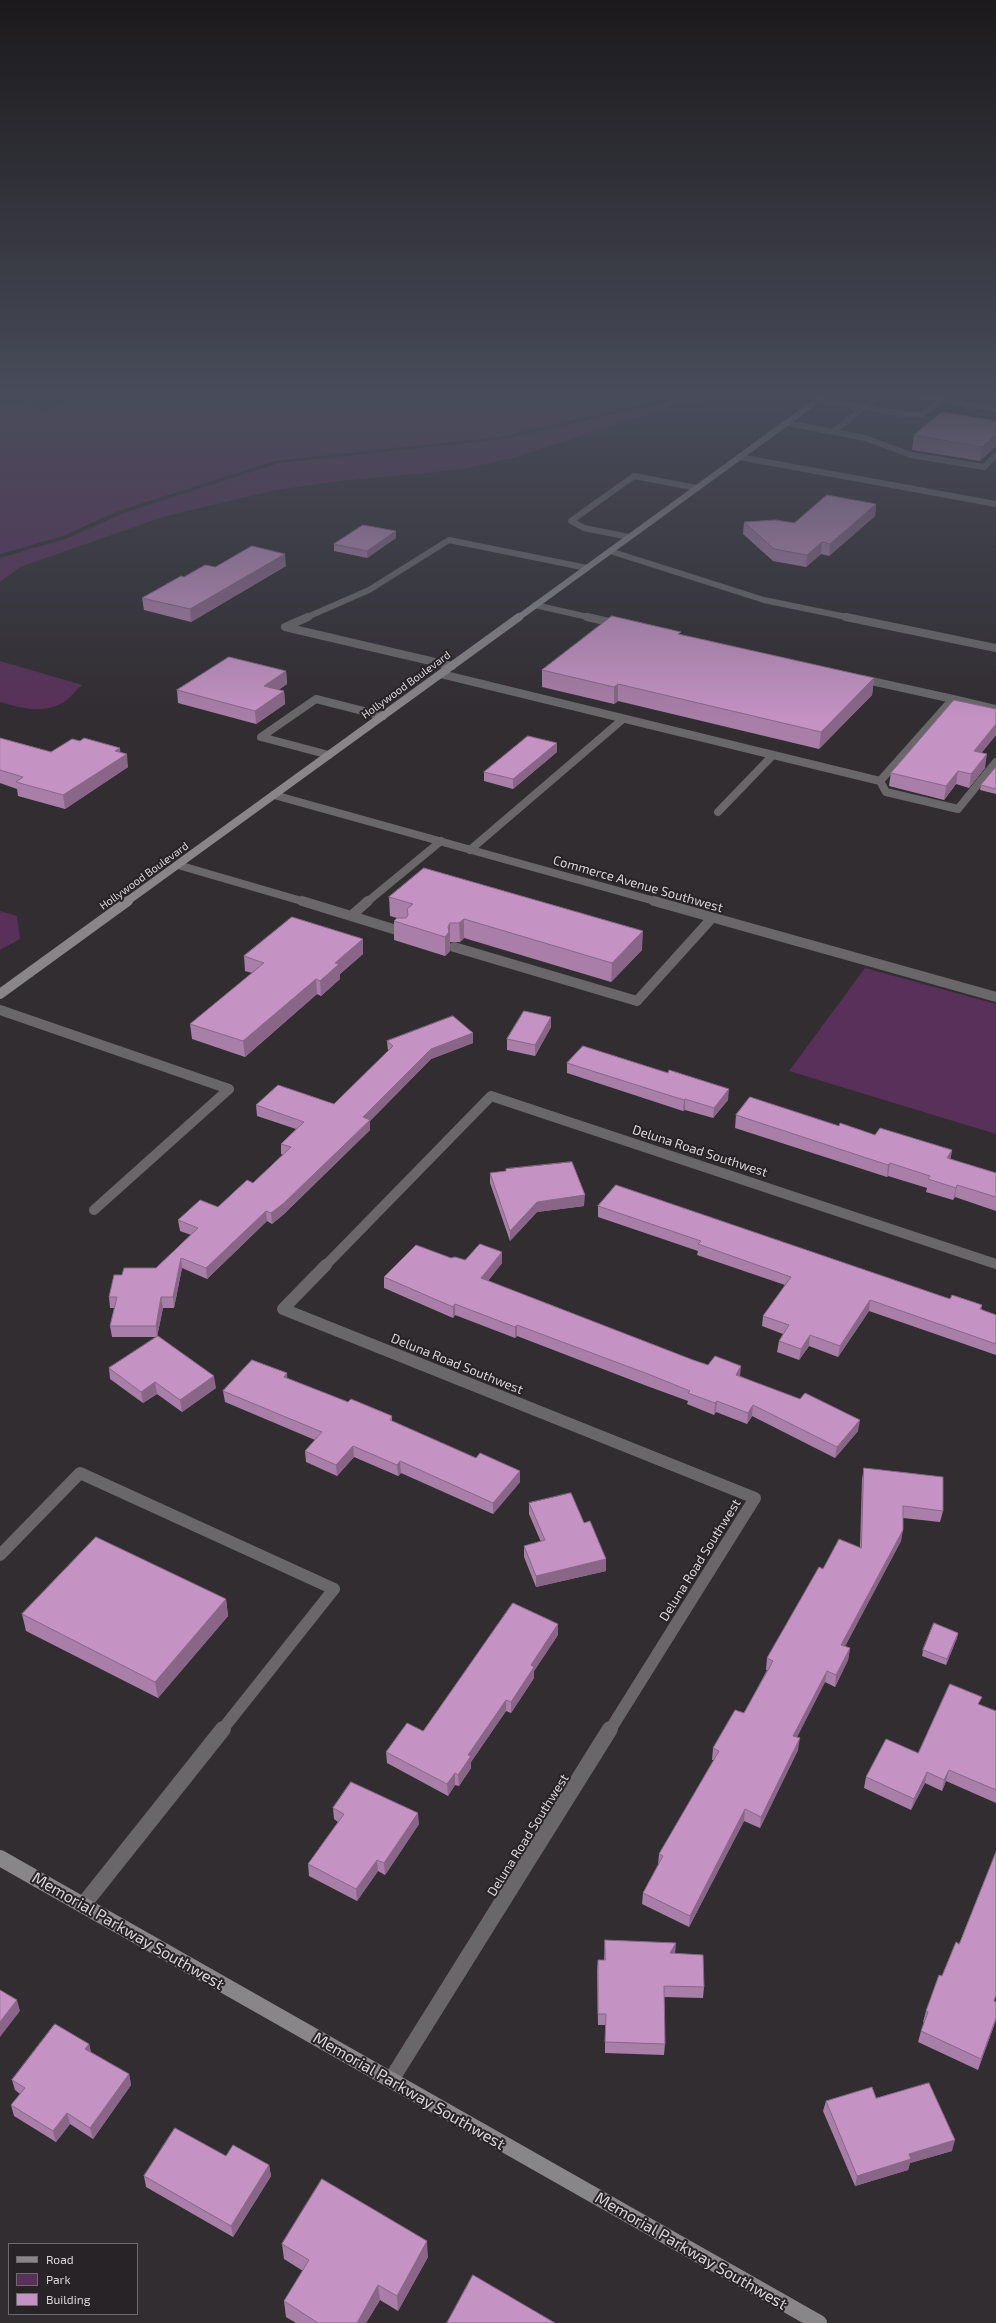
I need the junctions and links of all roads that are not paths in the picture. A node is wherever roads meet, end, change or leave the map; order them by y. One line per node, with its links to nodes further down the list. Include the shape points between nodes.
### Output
1 (596, 503): 3 (street, via 571,521 584,528)
2 (676, 503): 3 (street, Hollywood Boulevard)
3 (629, 537): 4 (street, Hollywood Boulevard)
4 (610, 551): 5 (street, Hollywood Boulevard); 8 (street, via 764,600)
5 (587, 568): 6 (street, Hollywood Boulevard); 9 (street, via 450,540 369,590 285,627)
6 (535, 605): 7 (street); 9 (street, Hollywood Boulevard)
7 (624, 625)
8 (996, 648)
9 (452, 666): 10 (street, Hollywood Boulevard)
10 (441, 674): 14 (street, Hollywood Boulevard); 15 (street)
11 (856, 677): 12 (street)
12 (953, 699): 13 (street); 19 (street)
13 (996, 709)
14 (383, 716): 16 (street, Hollywood Boulevard); 16 (street, via 316,699 262,737)
15 (623, 719): 17 (street); 23 (street)
16 (329, 755): 20 (street, Hollywood Boulevard)
17 (773, 755): 19 (street); 21 (street)
18 (996, 762): 19 (street, via 958,809 886,792)
19 (880, 781)
20 (274, 795): 22 (street, Commerce Avenue Southwest); 24 (street, Hollywood Boulevard)
21 (718, 812)
22 (441, 842): 23 (street, Commerce Avenue Southwest); 25 (street)
23 (470, 850): 26 (street, Commerce Avenue Southwest)
24 (178, 864): 25 (street); 29 (street, Hollywood Boulevard)
25 (351, 916): 27 (street)
26 (712, 918): 28 (street, via 637,1001); 30 (street, Commerce Avenue Southwest)
27 (403, 932)
28 (454, 947)
29 (0, 994)
30 (996, 997)
31 (0, 1010): 32 (street, via 229,1089)
32 (94, 1210)
33 (996, 1264): 37 (street, Deluna Road Southwest, via 491,1096 283,1309 755,1498)
34 (0, 1555): 36 (street, via 80,1474 334,1589)
35 (0, 1858): 36 (street, Memorial Parkway Southwest)
36 (83, 1905): 37 (street, Memorial Parkway Southwest)
37 (391, 2080): 38 (street, Memorial Parkway Southwest)
38 (819, 2323)

